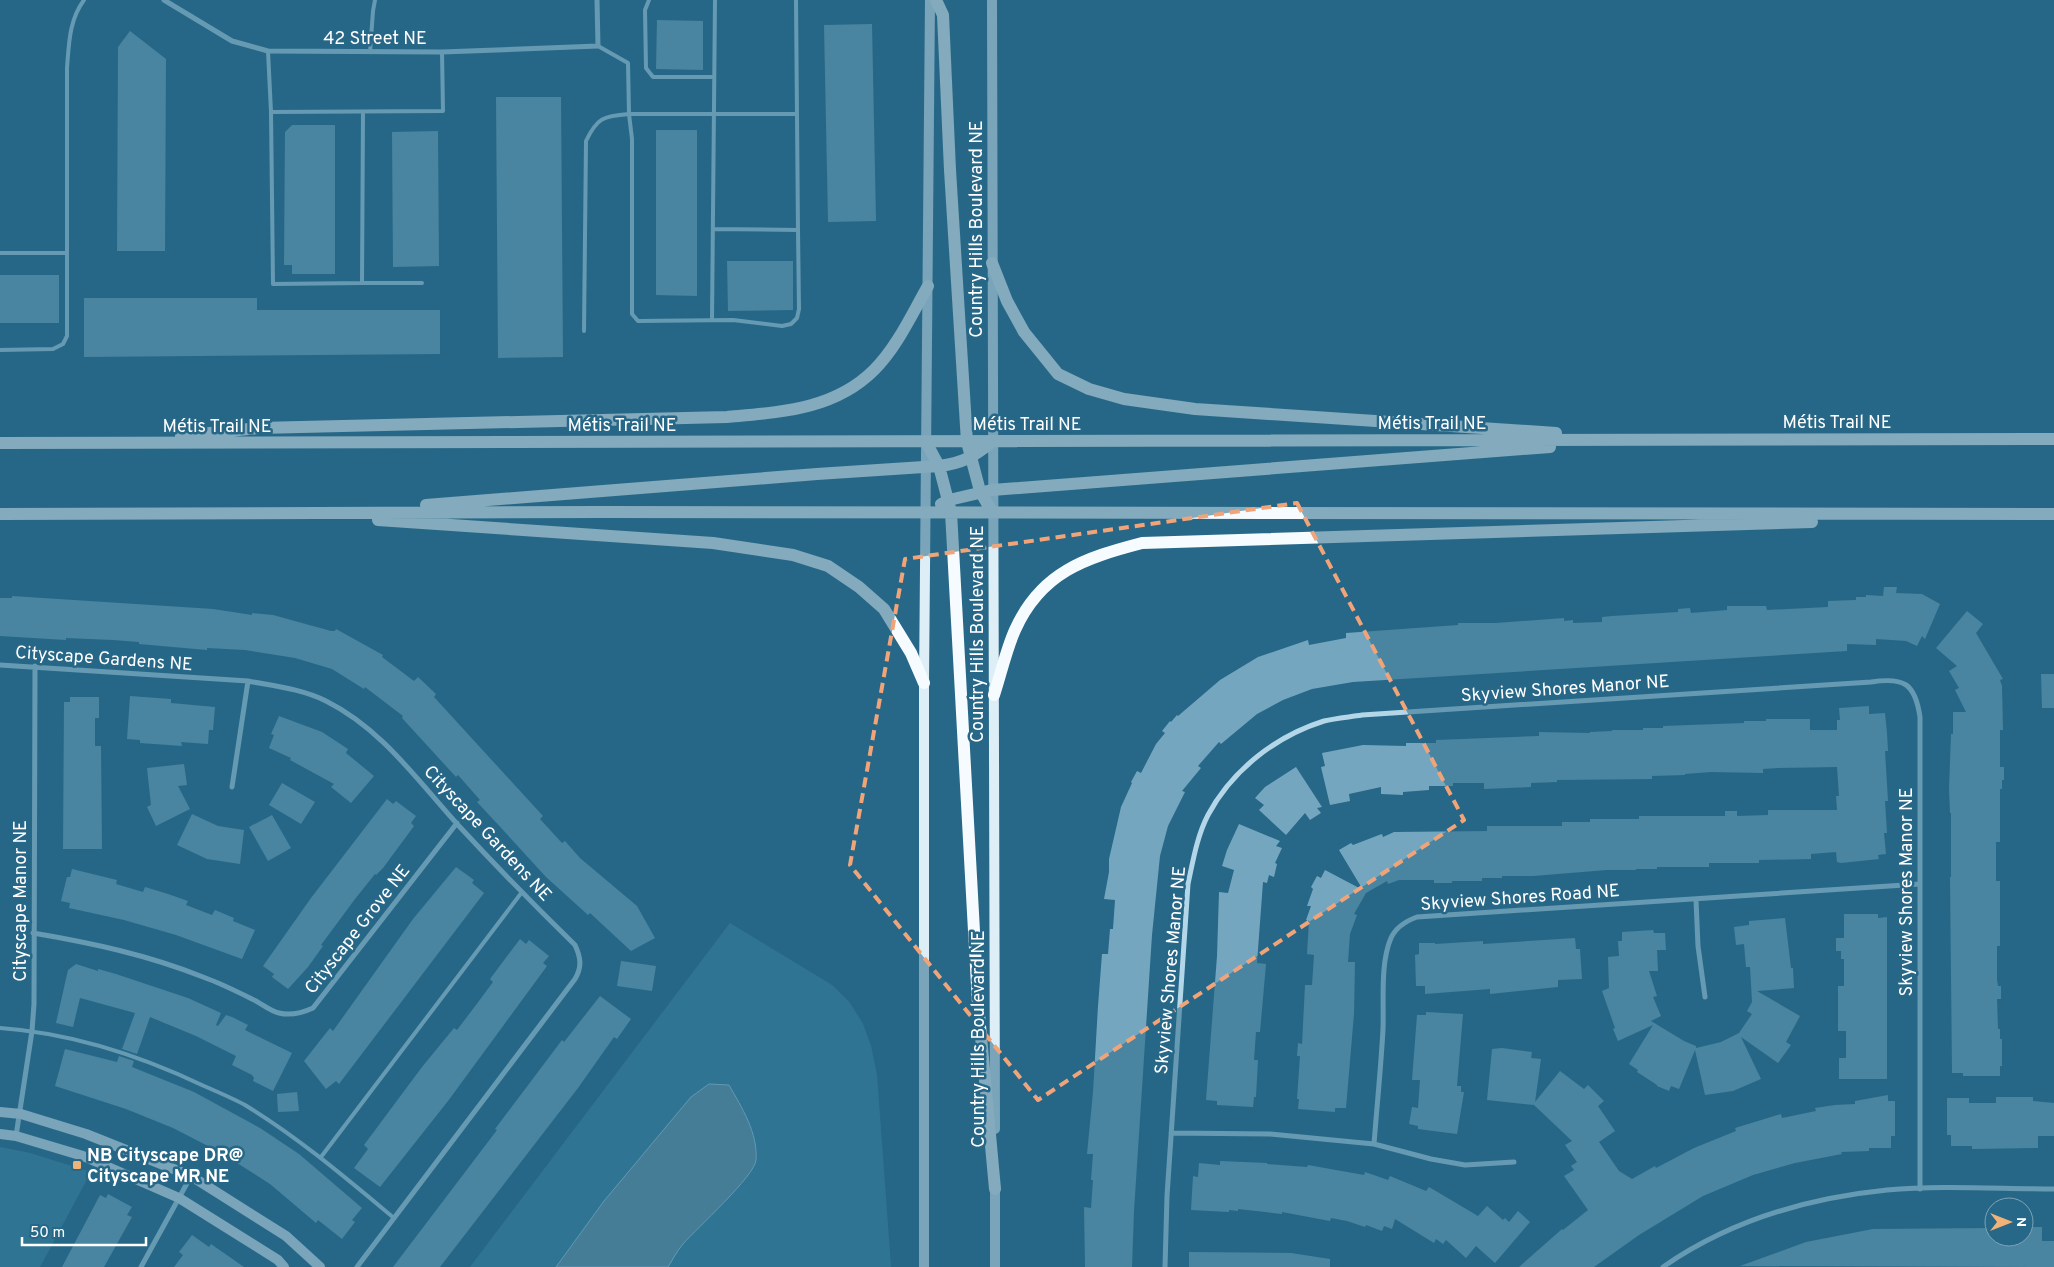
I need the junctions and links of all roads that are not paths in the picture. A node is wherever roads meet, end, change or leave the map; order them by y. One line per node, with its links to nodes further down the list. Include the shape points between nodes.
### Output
1 (84, 0): 24 (lane, via 76,10 67,68)
2 (164, 0): 12 (street, 42 Street NE, via 232,41)
3 (375, 0): 13 (lane)
4 (596, 0): 11 (street)
5 (649, 0): 15 (lane, via 645,10 646,68 653,77)
6 (715, 0): 15 (lane)
7 (796, 0): 20 (lane)
8 (930, 0): 28 (main road)
9 (936, 0): 36 (main road, via 943,16)
10 (992, 0): 25 (main road, Country Hills Boulevard NE)
11 (598, 46): 14 (street, 42 Street NE); 18 (lane, via 628,63)
12 (268, 52): 13 (street, 42 Street NE); 16 (lane)
13 (370, 52): 14 (street, 42 Street NE)
14 (442, 52): 17 (lane, via 443,111)
15 (714, 77): 19 (lane)
16 (272, 112): 17 (lane); 26 (lane, via 273,284)
17 (363, 112): 26 (lane)
18 (629, 114): 19 (lane); 29 (lane, via 632,139 632,314 638,321); 30 (lane, via 609,116 594,125 586,141)
19 (714, 114): 20 (lane); 21 (lane)
20 (797, 114): 22 (lane)
21 (713, 229): 22 (lane); 29 (lane)
22 (798, 230): 29 (lane, via 797,318 782,326)
23 (0, 253): 24 (lane)
24 (67, 254): 31 (lane, via 67,336 63,344 53,349)
25 (992, 264): 33 (main road, via 1024,332 1058,374 1124,399 1204,410); 37 (main road, Country Hills Boulevard NE)
26 (362, 283): 27 (lane)
27 (422, 283)
28 (928, 286): 35 (main road); 39 (main road, via 890,351 874,370 844,394 794,410 727,417 258,428)
29 (712, 320)
30 (584, 331)
31 (0, 350)
32 (1607, 440): 33 (main road, Métis Trail NE); 37 (main road, Métis Trail NE); 42 (main road, via 1531,449)
33 (1668, 440): 34 (main road, Métis Trail NE)
34 (2054, 440)
35 (926, 442): 36 (main road, Métis Trail NE); 39 (main road, Métis Trail NE); 41 (main road)
36 (967, 442): 37 (main road, Métis Trail NE); 40 (main road)
37 (992, 442): 40 (main road); 42 (main road, Country Hills Boulevard NE)
38 (0, 443): 39 (main road, Métis Trail NE)
39 (109, 444)
40 (971, 458): 41 (main road); 42 (main road)
41 (932, 467): 43 (main road); 44 (main road); 46 (main road)
42 (986, 490): 43 (main road); 45 (main road)
43 (950, 506): 44 (main road); 45 (main road); 73 (main road, via 978,1004)
44 (925, 512): 46 (main road); 53 (main road)
45 (992, 512): 48 (main road); 54 (main road, Country Hills Boulevard NE)
46 (286, 513): 47 (main road); 53 (main road, via 713,543 793,554 828,566 859,586 884,609)
47 (0, 514)
48 (2030, 514): 49 (main road); 54 (main road, via 1142,543 1100,554 1066,570 1040,590 1015,630)
49 (2054, 514)
50 (0, 665): 51 (street, Cityscape Gardens NE)
51 (35, 666): 52 (street, Cityscape Gardens NE); 60 (street, Cityscape Manor NE)
52 (248, 682): 55 (street); 56 (street, Cityscape Gardens NE, via 324,700 354,717 402,760)
53 (924, 683): 82 (main road)
54 (994, 695): 73 (main road, Country Hills Boulevard NE)
55 (232, 787)
56 (457, 823): 58 (street, Cityscape Gardens NE); 60 (street, Cityscape Grove NE, via 313,1008 304,1012 279,1013 212,980 156,960)
57 (1920, 884): 59 (street, Skyview Shores Road NE); 66 (street, Skyview Shores Manor NE, via 1920,717 1918,700 1912,688 1901,682 1888,679 1362,715 1325,721 1290,735 1258,756 1226,786 1208,816 1196,848 1188,884); 74 (street, Skyview Shores Manor NE)
58 (522, 892): 70 (lane); 77 (street, Cityscape Gardens NE, via 575,945 580,955 579,972)
59 (1696, 900): 61 (street); 69 (street, Skyview Shores Road NE, via 1416,917 1398,927 1386,951)
60 (33, 933): 63 (street, Cityscape Manor NE)
61 (1705, 997)
62 (0, 1028): 63 (lane)
63 (32, 1031): 65 (street, Cityscape Manor NE); 70 (lane, via 65,1036 170,1070 243,1104)
64 (0, 1112): 65 (main road)
65 (21, 1114): 68 (street, Cityscape Manor NE); 72 (main road, via 86,1134)
66 (1171, 1133): 69 (street, via 1270,1134); 84 (street, Skyview Shores Manor NE)
67 (0, 1134): 68 (main road)
68 (16, 1136): 76 (main road, via 83,1156)
69 (1374, 1144): 71 (street, via 1466,1165)
70 (321, 1157): 77 (lane)
71 (1514, 1162)
72 (191, 1176): 76 (street); 80 (main road, via 286,1236)
73 (995, 1188): 83 (main road, Country Hills Boulevard NE)
74 (1920, 1189): 75 (street); 85 (street, via 1850,1194 1807,1202 1761,1216 1714,1237)
75 (2054, 1189)
76 (179, 1198): 78 (street); 79 (main road, via 278,1260)
77 (394, 1218): 81 (street, Cityscape Gardens NE)
78 (140, 1267)
79 (284, 1267)
80 (320, 1267)
81 (357, 1267)
82 (924, 1267)
83 (995, 1267)
84 (1165, 1267)
85 (1663, 1267)

